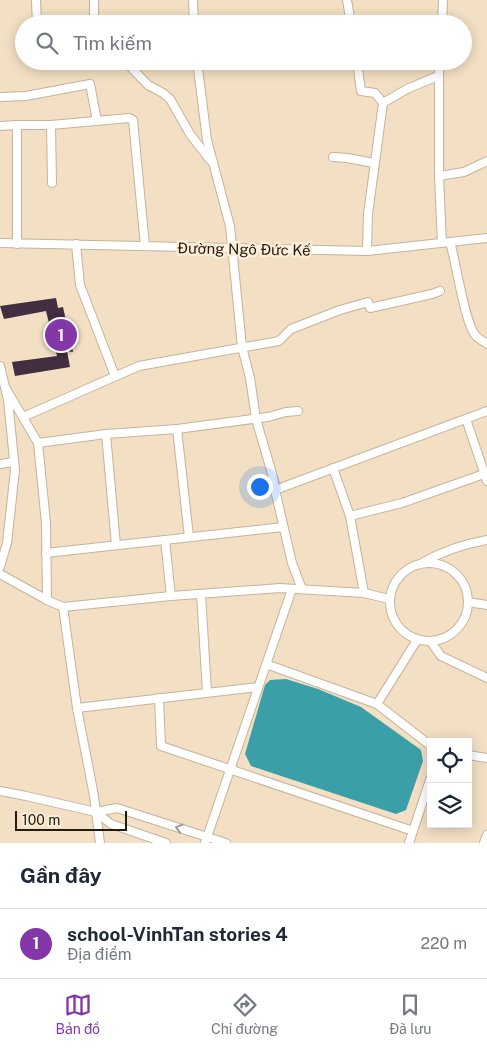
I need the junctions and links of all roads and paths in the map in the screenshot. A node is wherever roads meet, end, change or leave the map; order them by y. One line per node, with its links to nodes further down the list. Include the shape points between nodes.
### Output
1 (36, 0): 6 (street)
2 (94, 0): 7 (street)
3 (193, 0): 8 (street)
4 (347, 0): 9 (street)
5 (443, 0): 10 (street)
6 (37, 15)
7 (94, 15)
8 (194, 15)
9 (350, 15)
10 (442, 15)
11 (133, 70): 24 (street, via 145,83 170,99 190,134)
12 (198, 70): 24 (street)
13 (359, 70): 17 (street, via 362,90 375,93)
14 (438, 70): 15 (street)
15 (438, 76): 17 (street); 26 (street)
16 (0, 98): 18 (street, via 90,84)
17 (383, 103): 25 (street)
18 (97, 121): 21 (street); 33 (street, via 133,120)
19 (17, 125): 20 (street); 21 (street); 31 (street)
20 (0, 126)
21 (51, 126): 27 (street)
22 (333, 157): 25 (street)
23 (487, 161): 26 (street, via 464,172)
24 (212, 162): 34 (street)
25 (374, 163): 35 (street, via 368,214)
26 (438, 176): 30 (street)
27 (52, 183)
28 (487, 238): 30 (street, Đường Ngô Đức Kế)
29 (0, 243): 31 (street, Đường Ngô Đức Kế)
30 (446, 243): 35 (street, Đường Ngô Đức Kế); 37 (street, via 462,289 464,308 476,337)
31 (17, 244): 32 (street, Đường Ngô Đức Kế)
32 (76, 244): 33 (street, Đường Ngô Đức Kế); 40 (street, via 80,285)
33 (145, 246): 34 (street, Đường Ngô Đức Kế)
34 (233, 248): 35 (street, Đường Ngô Đức Kế); 38 (street)
35 (368, 251)
36 (440, 291): 38 (street, via 370,308 368,302 340,310 291,329 279,341)
37 (487, 344)
38 (242, 348): 40 (street, via 139,366); 45 (street)
39 (0, 366): 41 (street)
40 (115, 376): 44 (street)
41 (5, 387): 44 (street); 50 (street)
42 (298, 411): 45 (street)
43 (487, 411): 46 (street)
44 (23, 418): 49 (street)
45 (256, 419): 47 (street); 54 (street)
46 (466, 419): 52 (street); 53 (street)
47 (178, 429): 48 (street); 57 (street)
48 (106, 434): 49 (street); 60 (street)
49 (38, 443): 61 (street)
50 (14, 462): 51 (street); 63 (street, via 7,543)
51 (0, 464)
52 (333, 468): 54 (street); 55 (street)
53 (486, 477): 55 (street)
54 (274, 490): 56 (street)
55 (350, 516): 67 (street)
56 (283, 527): 57 (street); 66 (street)
57 (189, 537): 58 (street)
58 (165, 540): 60 (street); 69 (street)
59 (487, 540): 62 (street, via 440,553)
60 (116, 546): 61 (street)
61 (46, 553): 71 (street)
62 (420, 564): 70 (street, via 399,576); 72 (street, via 445,566 456,573 468,595)
63 (0, 567)
64 (0, 574): 71 (street)
65 (292, 589): 66 (street); 68 (street); 77 (street)
66 (302, 589): 67 (street)
67 (364, 593): 70 (street)
68 (201, 594): 69 (street); 80 (street)
69 (171, 596): 74 (street)
70 (389, 599): 75 (street, via 390,612 396,624)
71 (47, 600): 74 (street)
72 (468, 602): 73 (street); 76 (street, via 464,621 455,632)
73 (487, 605)
74 (63, 607): 83 (street)
75 (417, 640): 76 (street); 82 (street)
76 (431, 642): 78 (street, via 441,656)
77 (266, 664): 79 (street); 82 (street)
78 (487, 678)
79 (258, 687): 80 (street); 87 (street)
80 (207, 692): 81 (street)
81 (159, 698): 83 (street); 87 (street, via 161,746)
82 (377, 704): 84 (street)
83 (77, 708): 90 (street)
84 (427, 743)
85 (472, 756): 86 (street)
86 (487, 758)
87 (230, 770): 91 (street); 93 (street)
88 (429, 783): 91 (street)
89 (0, 791): 90 (street)
90 (96, 812): 93 (street, one-way to 90, via 116,808); 94 (street); 95 (street, via 111,824)
91 (413, 831): 97 (street)
92 (487, 835): 98 (street)
93 (206, 840): 96 (street)
94 (100, 843)
95 (166, 843)
96 (226, 843)
97 (409, 843)
98 (484, 843)

